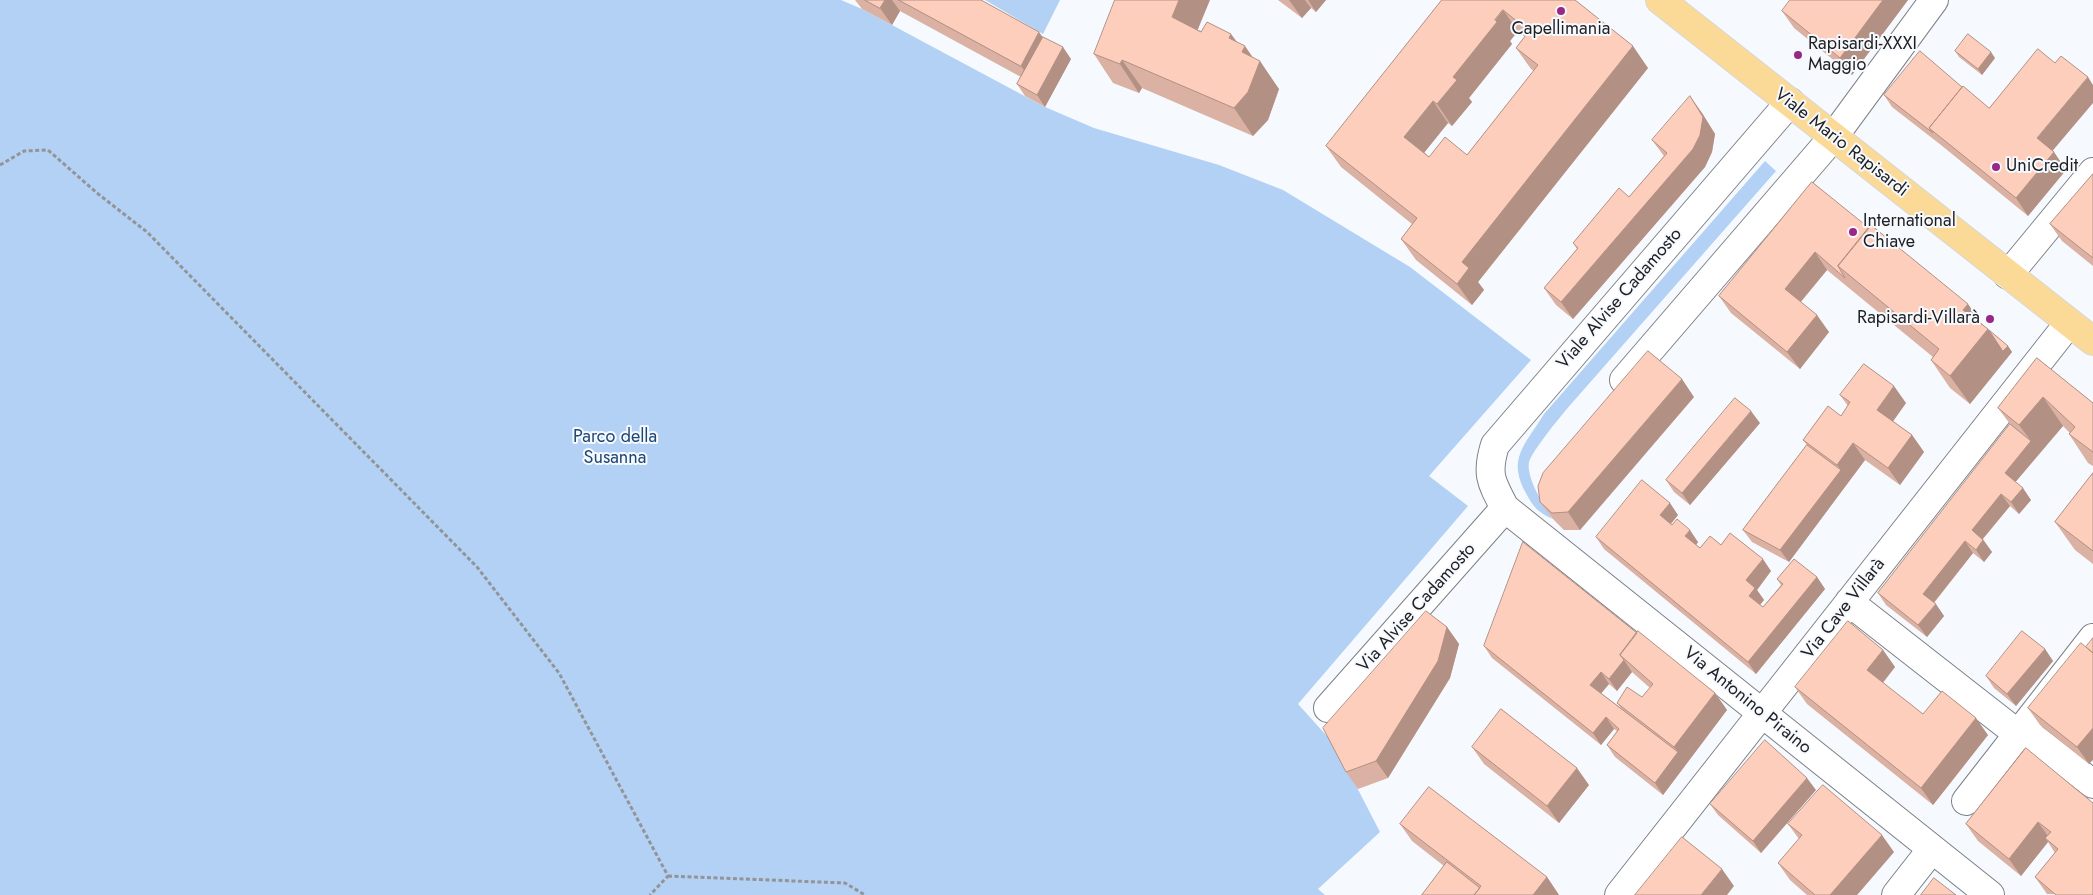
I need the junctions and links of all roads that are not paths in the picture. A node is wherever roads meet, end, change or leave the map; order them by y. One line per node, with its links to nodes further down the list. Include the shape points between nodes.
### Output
1 (1660, 0): 3 (main road, Viale Mario Rapisardi)
2 (1934, 0): 4 (street)
3 (1790, 102): 4 (main road, Viale Mario Rapisardi); 10 (street, Viale Alvise Cadamosto, via 1494,445 1490,461 1491,482)
4 (1834, 136): 6 (main road, Viale Mario Rapisardi); 9 (street)
5 (2093, 172): 6 (street)
6 (2008, 275): 7 (main road, Viale Mario Rapisardi)
7 (2069, 323): 8 (main road, Viale Mario Rapisardi); 11 (street, Via Cave Villarà)
8 (2093, 341)
9 (1606, 401)
10 (1505, 508): 13 (street, Via Alvise Cadamosto); 14 (street, Via Antonino Piraino)
11 (1849, 602): 14 (street, Via Cave Villarà); 15 (street)
12 (2093, 638): 15 (street)
13 (1328, 708)
14 (1762, 713): 18 (street, Via Antonino Piraino); 19 (street, Via Cave Villarà)
15 (2020, 732): 16 (street); 17 (street)
16 (2093, 784)
17 (1966, 801)
18 (1932, 849): 20 (street); 21 (street, Via Antonino Piraino)
19 (1619, 895)
20 (1896, 895)
21 (1990, 895)

